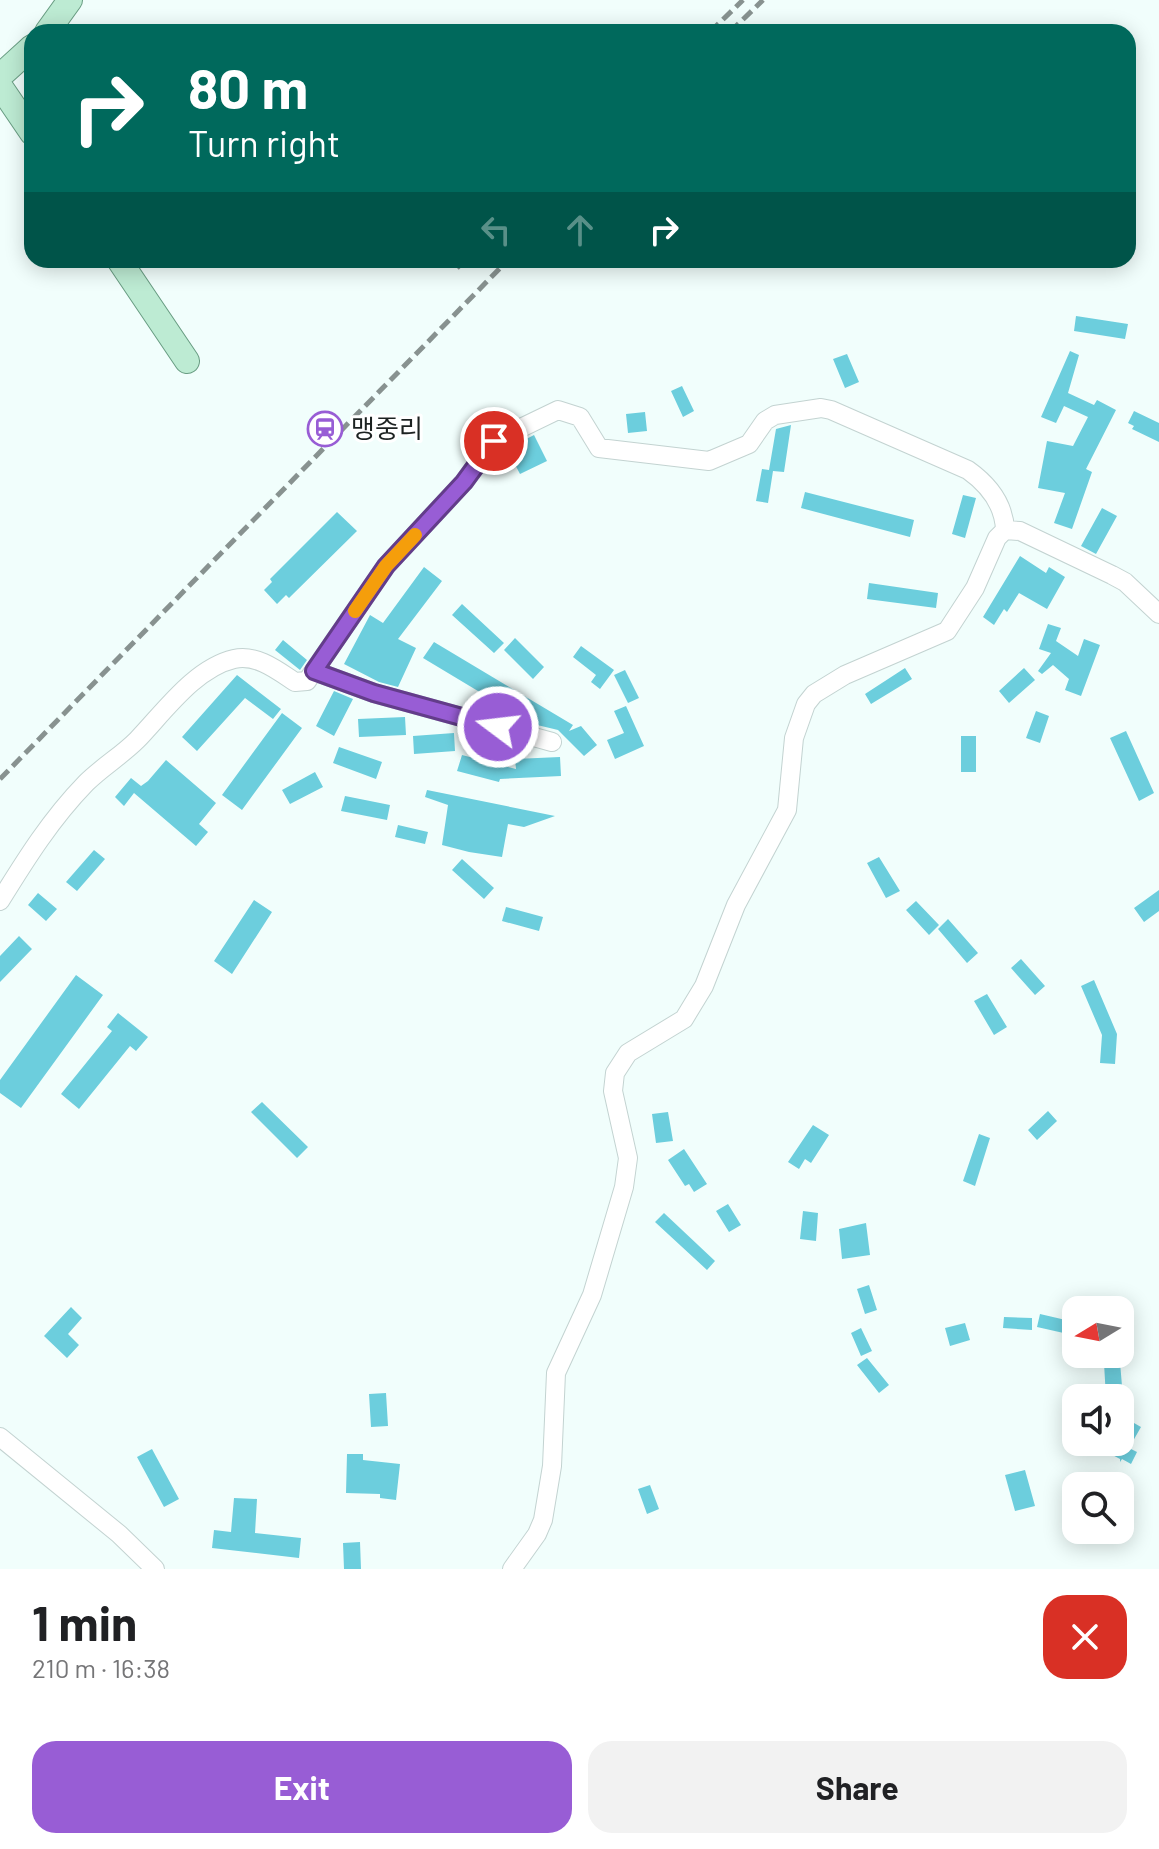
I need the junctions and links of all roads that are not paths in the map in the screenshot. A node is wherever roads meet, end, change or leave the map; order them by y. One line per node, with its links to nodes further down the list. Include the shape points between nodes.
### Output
1 (70, 0): 2 (main road)
2 (53, 24)
3 (24, 54): 4 (main road)
4 (0, 76)
5 (0, 86): 6 (main road)
6 (24, 121)
7 (124, 268): 8 (main road)
8 (187, 361)
9 (1005, 530): 10 (street, via 1020,531 1125,582); 11 (street, via 997,500 968,470 831,410 775,415 749,444 709,461 599,448 580,417 567,410 550,411 503,435 483,452 464,482 386,566); 16 (street, via 947,631 845,675 806,704 794,738 787,810 736,905 704,986 684,1019 628,1053 615,1073 613,1091 627,1172 592,1295 556,1373 552,1466 543,1520)
10 (1159, 614)
11 (314, 671): 12 (street); 13 (street, via 307,681 295,682 260,660 237,658 206,672 65,805)
12 (552, 742)
13 (0, 901)
14 (0, 1437): 15 (street)
15 (155, 1569)
16 (512, 1569)

